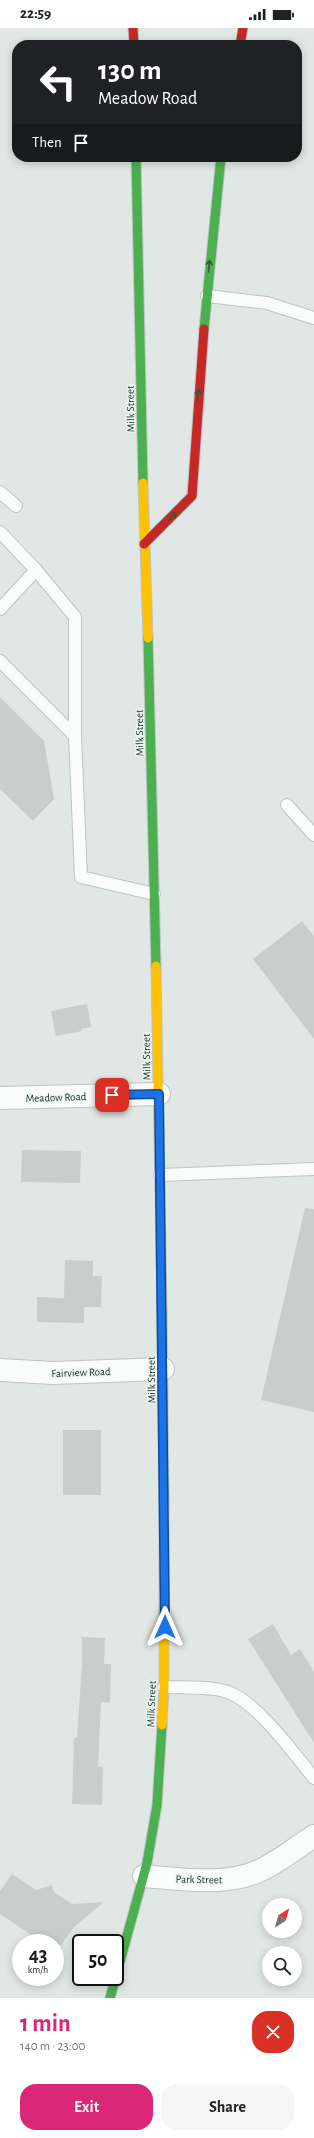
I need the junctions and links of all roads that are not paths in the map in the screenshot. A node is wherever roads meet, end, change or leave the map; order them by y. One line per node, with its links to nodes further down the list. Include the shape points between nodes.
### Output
1 (133, 28): 3 (main road)
2 (243, 28): 4 (main road)
3 (134, 40)
4 (241, 40)
5 (136, 162): 12 (main road, Milk Street)
6 (220, 162): 7 (main road, one-way to 6)
7 (207, 296): 8 (lane, via 267,303); 12 (main road, one-way to 7, via 192,496)
8 (314, 318)
9 (0, 492): 10 (lane)
10 (16, 506)
11 (0, 532): 13 (lane)
12 (144, 544): 19 (main road, Milk Street)
13 (36, 570): 14 (lane); 16 (lane, via 75,618)
14 (0, 609)
15 (0, 661): 16 (lane)
16 (75, 736): 19 (lane, via 82,877)
17 (287, 805): 18 (lane)
18 (314, 835)
19 (154, 894): 20 (main road, Milk Street)
20 (159, 1094): 21 (street, Meadow Road); 23 (main road, Milk Street)
21 (0, 1098)
22 (314, 1169): 23 (lane)
23 (160, 1174): 24 (main road, Milk Street)
24 (162, 1369): 25 (street, Fairview Road, via 53,1373); 26 (main road, Milk Street)
25 (0, 1370)
26 (164, 1687): 27 (lane, via 228,1692 246,1704 275,1731); 29 (main road, Milk Street, via 157,1805)
27 (314, 1778)
28 (314, 1836): 29 (street, Park Street, via 261,1870 227,1879 188,1880)
29 (144, 1876): 30 (main road, Milk Street)
30 (110, 1998)

